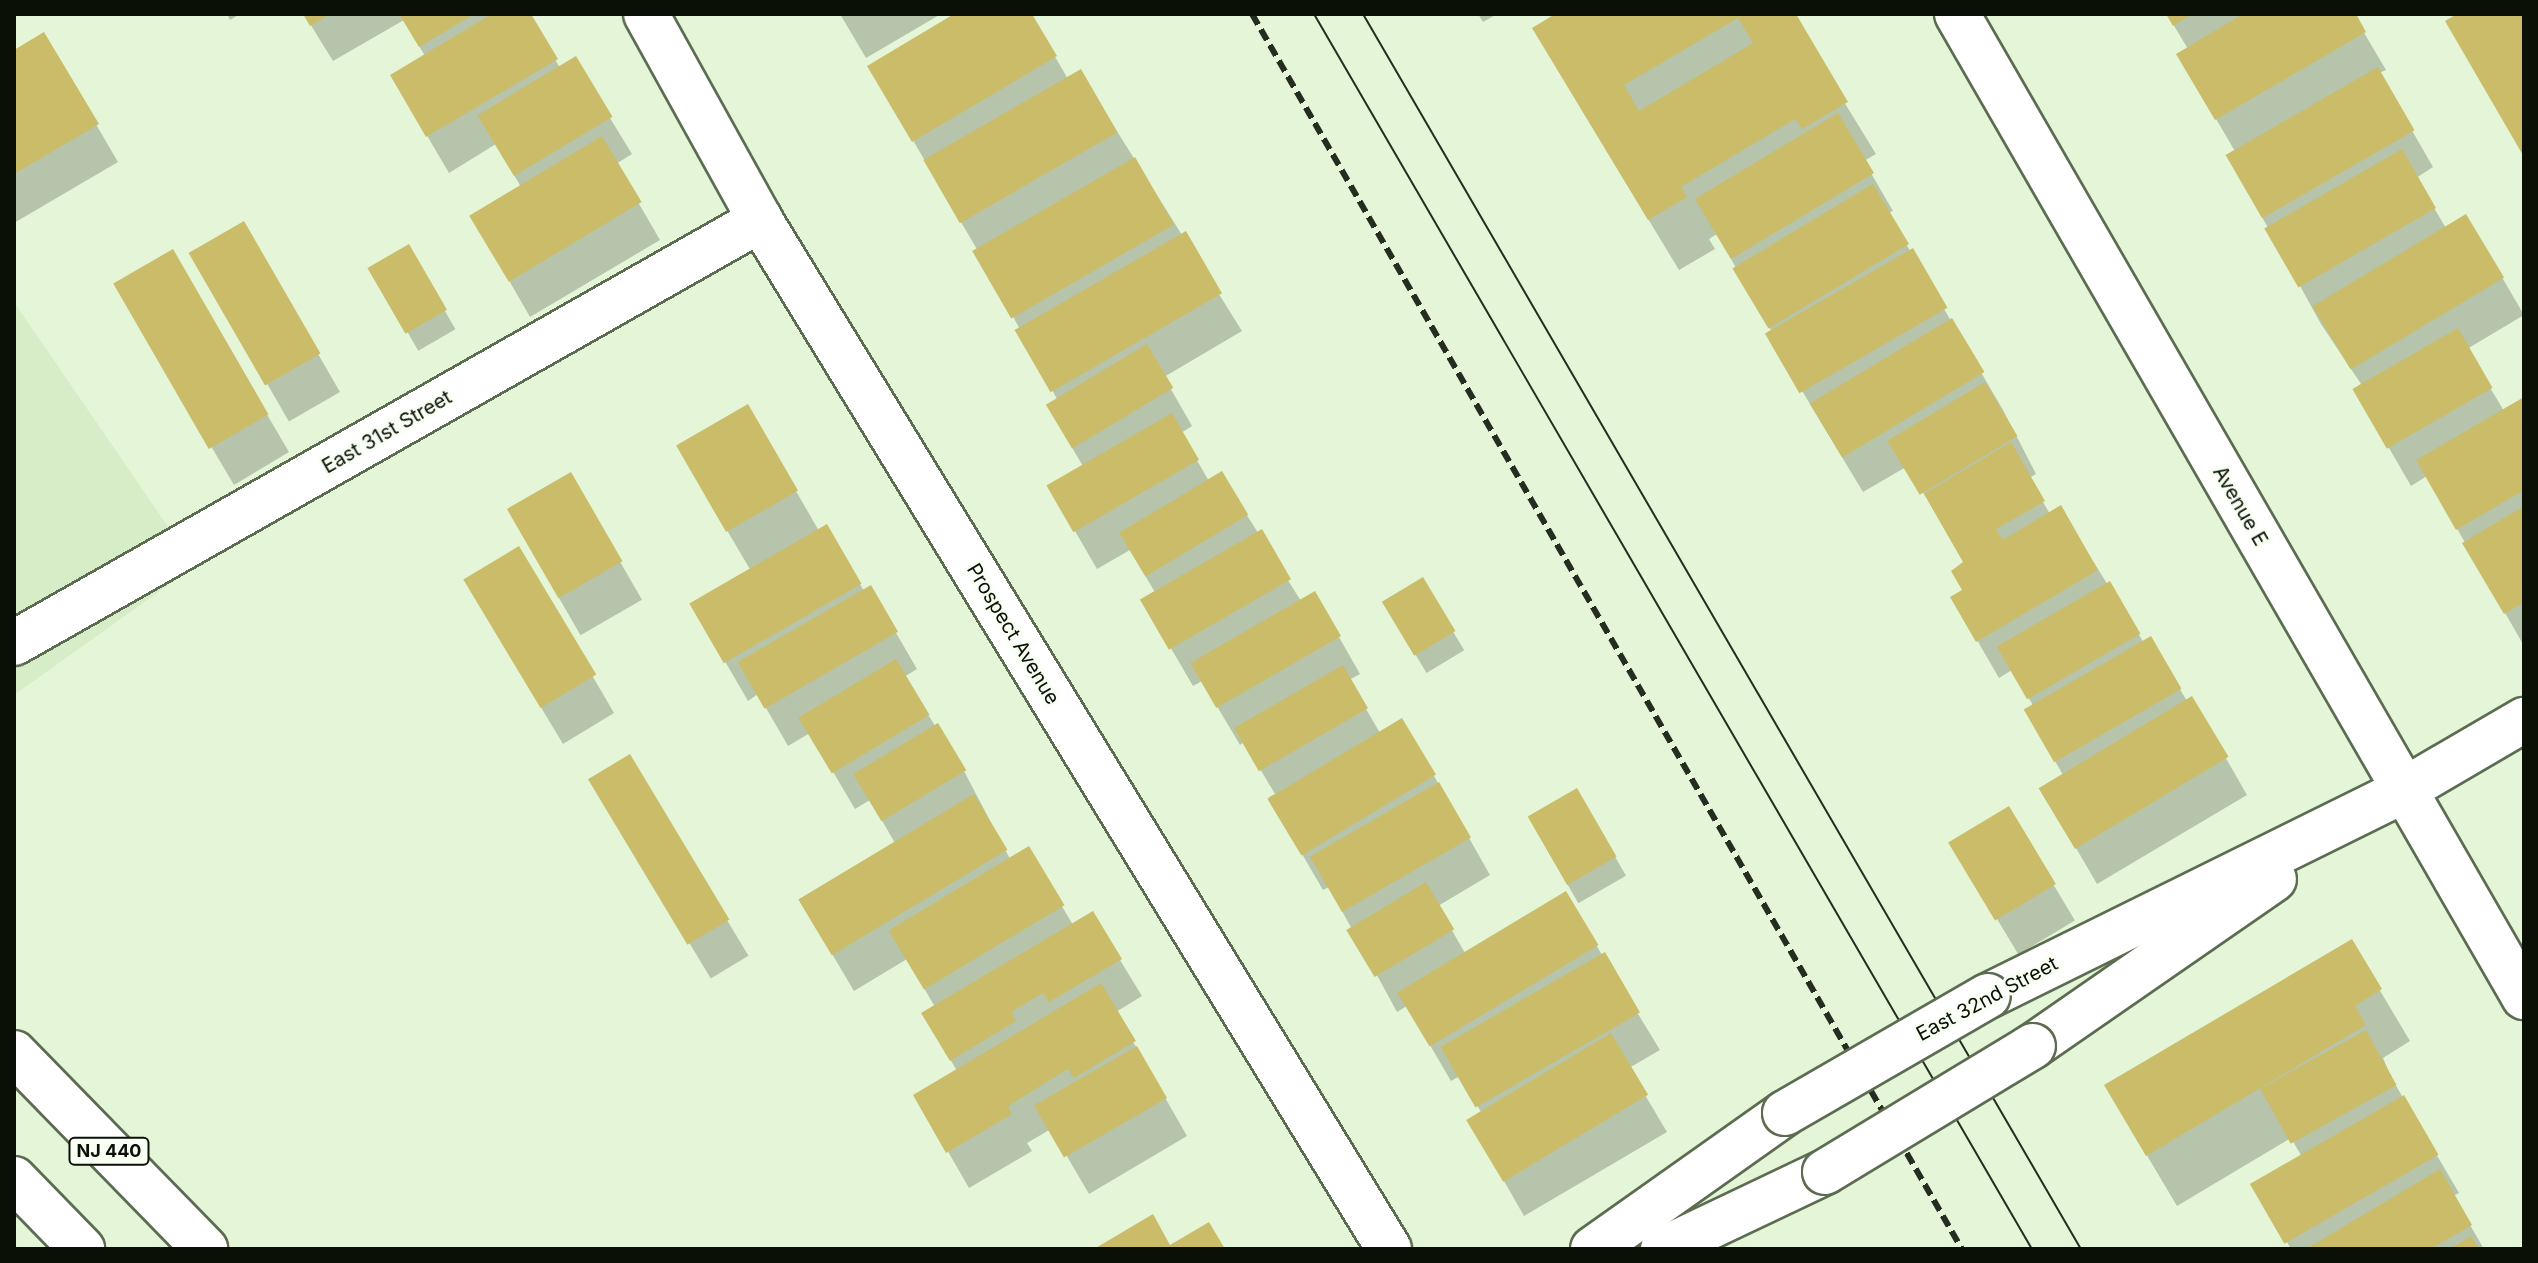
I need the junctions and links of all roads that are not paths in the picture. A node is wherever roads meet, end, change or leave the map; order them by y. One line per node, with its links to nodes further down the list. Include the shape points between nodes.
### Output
1 (646, 14): 3 (main road, Prospect Avenue)
2 (1957, 14): 6 (main road, Avenue E)
3 (760, 220): 4 (main road, East 31st Street); 12 (main road, Prospect Avenue)
4 (14, 643)
5 (2524, 720): 6 (main road, East 32nd Street)
6 (2404, 790): 7 (main road, Avenue E); 13 (main road, East 32nd Street, bridge, via 1988,996 1785,1113); 14 (main road, East 32nd Street, bridge, via 2033,1046 1825,1172)
7 (2524, 997)
8 (14, 1053): 11 (main road, NJ 440)
9 (14, 1179): 10 (main road)
10 (82, 1249)
11 (205, 1249)
12 (1389, 1249)
13 (1593, 1249)
14 (1663, 1249)

